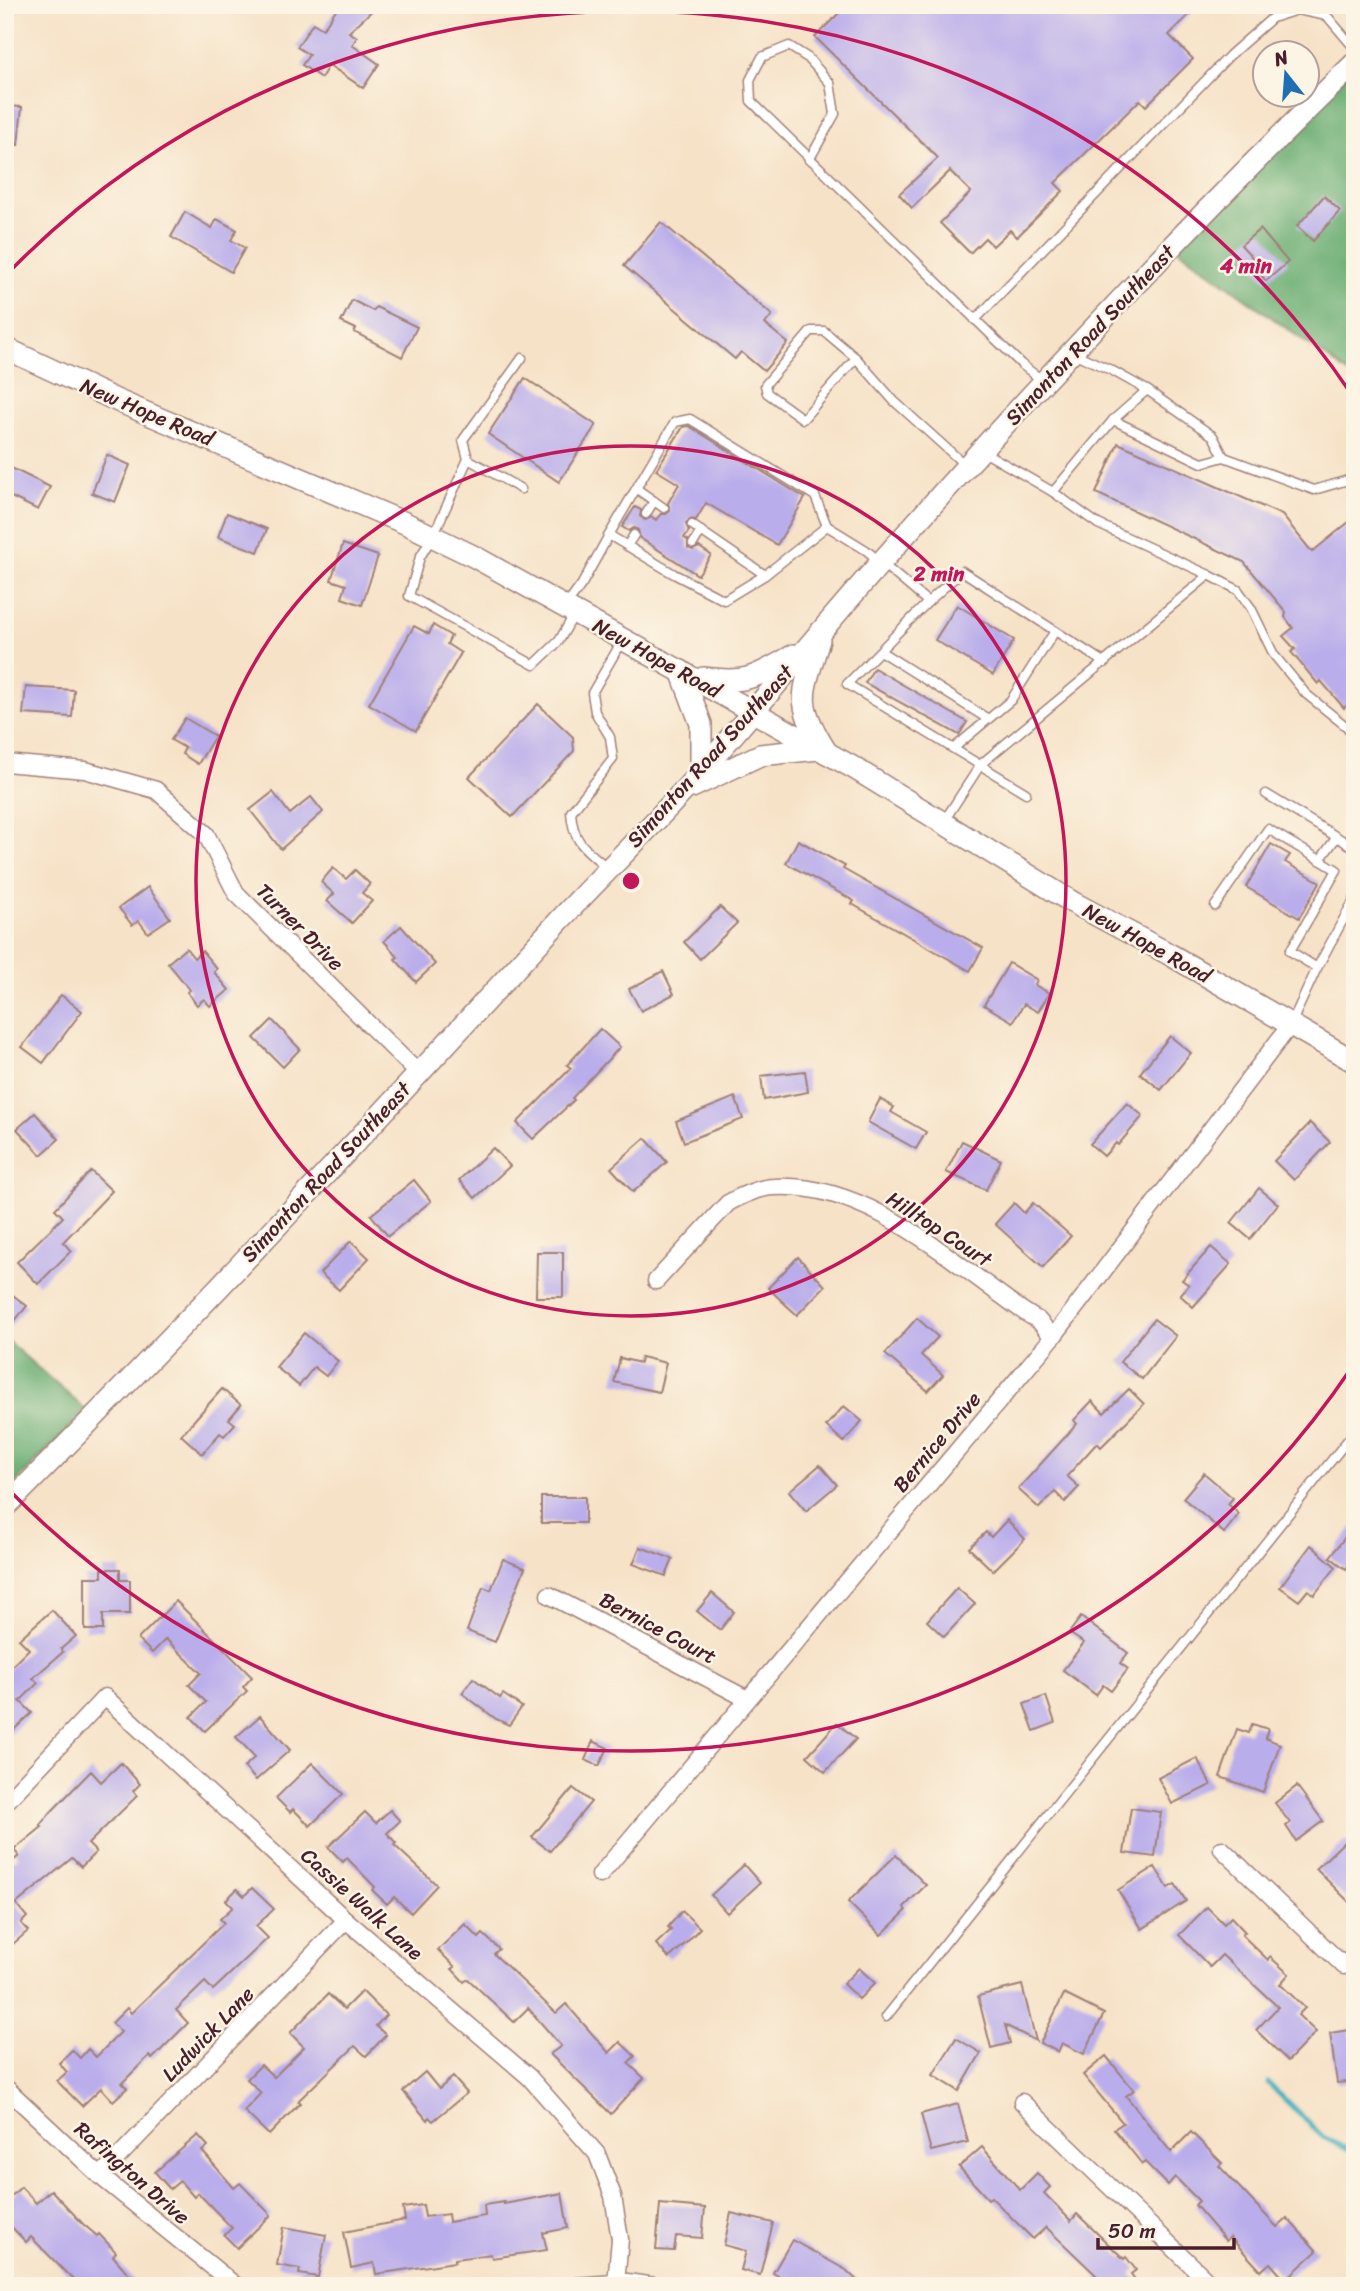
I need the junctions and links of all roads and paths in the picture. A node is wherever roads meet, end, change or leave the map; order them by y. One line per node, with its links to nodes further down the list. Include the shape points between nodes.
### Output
1 (1355, 49): 4 (lane, via 1327,16 1297,10 1272,18 1230,55)
2 (1355, 63): 6 (street, Simonton Road Southeast, via 1243,171)
3 (809, 160): 3 (lane, via 835,114 830,83 808,58 789,46 762,57 750,80 751,101); 4 (lane)
4 (975, 320): 9 (lane)
5 (5, 348): 28 (street, New Hope Road)
6 (1073, 353): 9 (street, Simonton Road Southeast); 10 (lane)
7 (522, 358): 14 (lane, via 463,440)
8 (856, 358): 8 (lane, via 803,419 767,393 765,385 811,331 824,331); 15 (lane, via 894,401)
9 (1045, 383): 12 (street, Simonton Road Southeast)
10 (1147, 390): 11 (lane); 13 (lane, via 1213,436)
11 (1114, 420): 13 (lane, via 1202,463); 19 (lane)
12 (983, 451): 15 (street, Simonton Road Southeast); 19 (lane)
13 (1224, 457): 16 (lane, via 1314,490)
14 (468, 459): 17 (lane); 28 (lane)
15 (967, 467): 33 (street, Simonton Road Southeast)
16 (1355, 478)
17 (521, 489)
18 (638, 489): 20 (lane); 24 (lane, via 675,422 690,419 816,496); 26 (lane)
19 (1053, 492): 37 (lane, via 1098,524)
20 (654, 501): 21 (lane); 22 (lane)
21 (664, 508)
22 (646, 514)
23 (692, 526): 25 (lane)
24 (827, 526): 33 (lane); 36 (lane)
25 (701, 531): 29 (lane); 36 (lane)
26 (609, 535): 30 (lane); 39 (lane)
27 (634, 535): 30 (lane)
28 (433, 536): 39 (street, New Hope Road); 39 (lane, via 410,596 534,665 559,641)
29 (693, 544)
30 (627, 546): 32 (lane)
31 (655, 548): 32 (lane)
32 (649, 559): 35 (lane)
33 (881, 561): 38 (lane); 42 (street, Simonton Road Southeast)
34 (680, 564): 35 (lane)
35 (674, 574): 36 (lane, via 724,600)
36 (765, 575)
37 (1209, 575): 44 (lane); 48 (lane, via 1238,590 1274,655 1306,694)
38 (928, 601): 40 (lane, via 962,571); 43 (lane)
39 (571, 609): 41 (street, New Hope Road)
40 (1055, 631): 44 (lane); 47 (lane, via 1011,700)
41 (624, 639): 45 (street, New Hope Road); 61 (lane, via 592,693 595,712 610,737 613,760 570,812 572,831)
42 (815, 639): 45 (street, via 745,680); 46 (street, Simonton Road Southeast); 50 (street, via 802,694)
43 (880, 651): 47 (lane); 49 (lane, via 847,684)
44 (1105, 663): 52 (lane)
45 (686, 673): 46 (street, New Hope Road); 53 (street, via 701,724)
46 (752, 712): 50 (street, New Hope Road); 53 (street, Simonton Road Southeast)
47 (988, 719): 49 (lane)
48 (1355, 737)
49 (954, 748): 52 (lane)
50 (823, 752): 54 (street, via 760,755); 57 (street, New Hope Road)
51 (5, 763): 67 (street, Turner Drive, via 85,770 156,790 206,834 236,893)
52 (981, 764): 55 (lane); 57 (lane)
53 (702, 771): 54 (street, Simonton Road Southeast)
54 (684, 791): 61 (street, Simonton Road Southeast)
55 (1026, 793)
56 (1265, 794): 58 (lane)
57 (943, 823): 65 (street, New Hope Road, via 1072,902)
58 (1336, 838): 59 (lane); 60 (lane)
59 (1355, 848)
60 (1320, 860): 63 (lane, via 1268,829); 64 (lane, via 1337,870 1290,951)
61 (608, 868): 67 (street, Simonton Road Southeast)
62 (1355, 898): 64 (lane)
63 (1215, 906)
64 (1317, 968): 65 (lane)
65 (1291, 1024): 66 (street, New Hope Road); 69 (street, Bernice Drive)
66 (1355, 1062)
67 (419, 1074): 71 (street, Simonton Road Southeast, via 141,1370)
68 (656, 1281): 69 (street, Hilltop Court, via 728,1203 771,1186 819,1189 895,1221 1038,1320)
69 (1053, 1337): 73 (street, Bernice Drive)
70 (1355, 1431): 79 (lane)
71 (5, 1507)
72 (549, 1595): 73 (street, Bernice Court)
73 (747, 1699): 76 (street, Bernice Drive)
74 (5, 1803): 77 (street, Cassie Walk Lane, via 105,1698)
75 (1222, 1849): 78 (street, via 1344,1966)
76 (600, 1875)
77 (346, 1920): 82 (street, Ludwick Lane); 83 (street, Cassie Walk Lane, via 529,2077 597,2154 613,2196 620,2239)
78 (1355, 1955)
79 (886, 2017)
80 (5, 2087): 82 (street, Rafington Drive)
81 (1022, 2102): 87 (street)
82 (100, 2176): 84 (street, Rafington Drive)
83 (617, 2283): 85 (street); 86 (street)
84 (236, 2286)
85 (576, 2286)
86 (654, 2286)
87 (1213, 2286)

